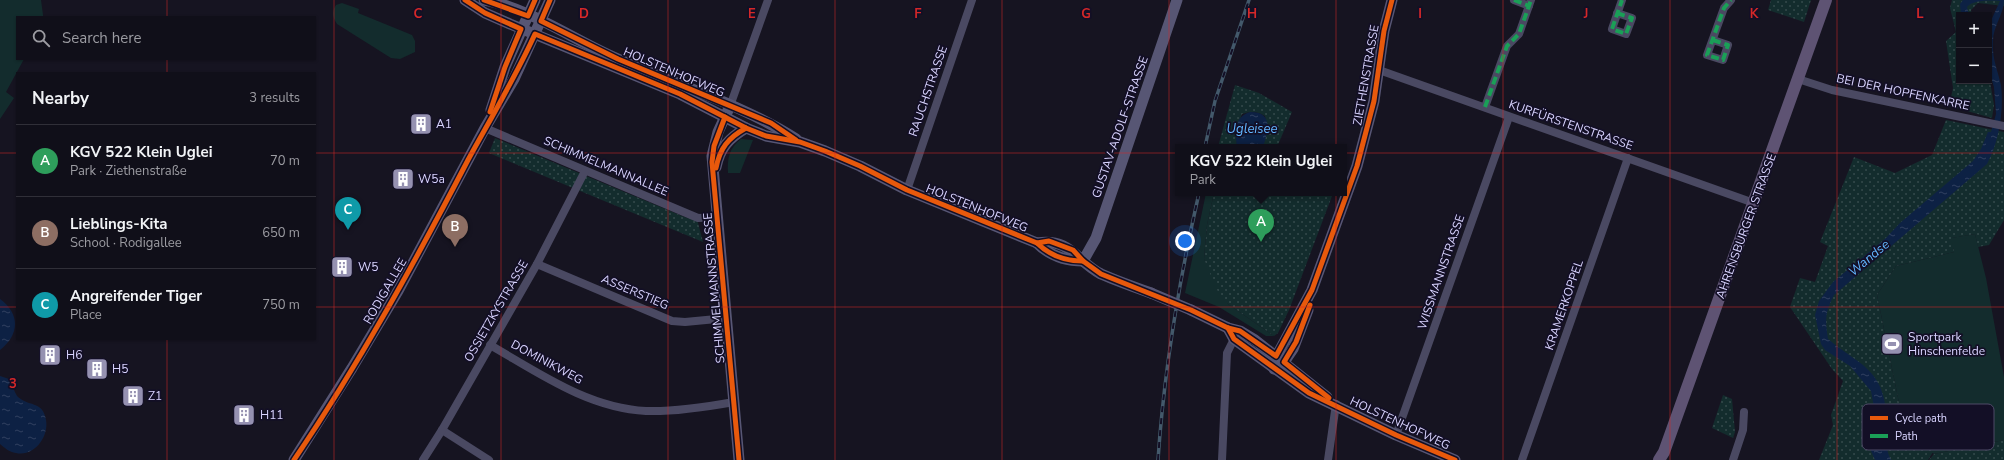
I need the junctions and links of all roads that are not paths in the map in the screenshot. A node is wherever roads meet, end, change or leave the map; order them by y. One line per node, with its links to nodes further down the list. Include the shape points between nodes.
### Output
1 (466, 0): 17 (main road, HOLSTENHOFWEG, via 485,13)
2 (484, 0): 15 (main road, HOLSTENHOFWEG)
3 (535, 0): 15 (main road, RODIGALLEE)
4 (550, 0): 16 (main road, RODIGALLEE)
5 (768, 0): 22 (street, SCHIMMELMANNSTRASSE)
6 (972, 0): 33 (street, RAUCHSTRASSE)
7 (1177, 0): 38 (main road, GUSTAV-ADOLF-STRASSE, via 1096,238)
8 (1392, 0): 20 (main road, ZIETHENSTRASSE, via 1384,31)
9 (1514, 0): 13 (street)
10 (1622, 0): 14 (street)
11 (1731, 0): 19 (street, via 1724,8)
12 (1826, 0): 21 (main road, AHRENSBURGER STRASSE)
13 (1530, 3): 23 (street, via 1519,34 1507,46)
14 (1617, 13)
15 (528, 16): 16 (main road, HOLSTENHOFWEG); 17 (main road, RODIGALLEE)
16 (541, 21): 18 (main road, RODIGALLEE); 22 (main road, HOLSTENHOFWEG, via 618,59)
17 (521, 29): 18 (main road, HOLSTENHOFWEG); 27 (main road, RODIGALLEE, via 505,67)
18 (535, 34): 24 (main road, HOLSTENHOFWEG, via 668,88); 27 (main road, RODIGALLEE, via 514,79)
19 (1713, 40)
20 (1379, 70): 23 (street, KURFÜRSTENSTRASSE); 34 (main road, ZIETHENSTRASSE, via 1374,101)
21 (1798, 80): 26 (street, BEI DER HOPFENKARRE, via 1832,90); 36 (main road, AHRENSBURGER STRASSE)
22 (730, 106): 24 (main road, SCHIMMELMANNSTRASSE); 29 (main road, HOLSTENHOFWEG, via 771,123)
23 (1485, 107): 25 (street, KURFÜRSTENSTRASSE)
24 (725, 117): 28 (main road, HOLSTENHOFWEG); 32 (main road, SCHIMMELMANNSTRASSE, via 712,151)
25 (1509, 117): 30 (street, KURFÜRSTENSTRASSE); 50 (street, WISSMANNSTRASSE)
26 (2004, 126)
27 (485, 128): 31 (street, SCHIMMELMANNALLEE); 52 (main road, RODIGALLEE, via 398,290)
28 (746, 128): 29 (main road, HOLSTENHOFWEG, via 766,136); 32 (main road, via 732,136 725,144 718,158)
29 (800, 142): 33 (main road, HOLSTENHOFWEG, via 860,166)
30 (1628, 158): 36 (street, KURFÜRSTENSTRASSE); 59 (street, KRAMERKOPPEL)
31 (585, 170): 37 (street, SCHIMMELMANNALLEE, via 698,218); 39 (street, OSSIETZKYSTRASSE)
32 (714, 178): 37 (main road, SCHIMMELMANNSTRASSE)
33 (907, 190): 38 (main road, HOLSTENHOFWEG, via 1037,244 1049,241 1073,250)
34 (1347, 194)
35 (1346, 196): 44 (main road, ZIETHENSTRASSE, via 1312,290 1311,302 1300,333)
36 (1754, 203): 51 (main road, AHRENSBURGER STRASSE)
37 (718, 216): 40 (main road, SCHIMMELMANNSTRASSE)
38 (1083, 261): 41 (main road, HOLSTENHOFWEG, bridge, via 1102,274)
39 (537, 264): 40 (street, ASSERSTIEG, via 672,321); 43 (street, OSSIETZKYSTRASSE)
40 (727, 318): 46 (main road, SCHIMMELMANNSTRASSE)
41 (1228, 328): 42 (main road, HOLSTENHOFWEG); 44 (main road, HOLSTENHOFWEG, via 1240,331)
42 (1234, 339): 45 (main road, HOLSTENHOFWEG); 56 (street, via 1227,353)
43 (490, 345): 46 (street, DOMINIKWEG, via 561,386 601,403 618,407 647,411); 49 (street, OSSIETZKYSTRASSE)
44 (1280, 359): 45 (main road, ZIETHENSTRASSE, via 1280,368); 47 (main road, HOLSTENHOFWEG)
45 (1274, 369): 47 (main road, HOLSTENHOFWEG, via 1309,393)
46 (734, 402): 55 (main road, SCHIMMELMANNSTRASSE)
47 (1336, 404): 50 (main road, HOLSTENHOFWEG); 57 (street)
48 (1744, 412): 60 (street, via 1744,430)
49 (442, 430): 53 (street, OSSIETZKYSTRASSE); 54 (street)
50 (1396, 435): 58 (main road, HOLSTENHOFWEG)
51 (1663, 457)
52 (294, 460)
53 (423, 460)
54 (489, 460)
55 (739, 460)
56 (1222, 460)
57 (1328, 460)
58 (1454, 460)
59 (1522, 460)
60 (1733, 460)

